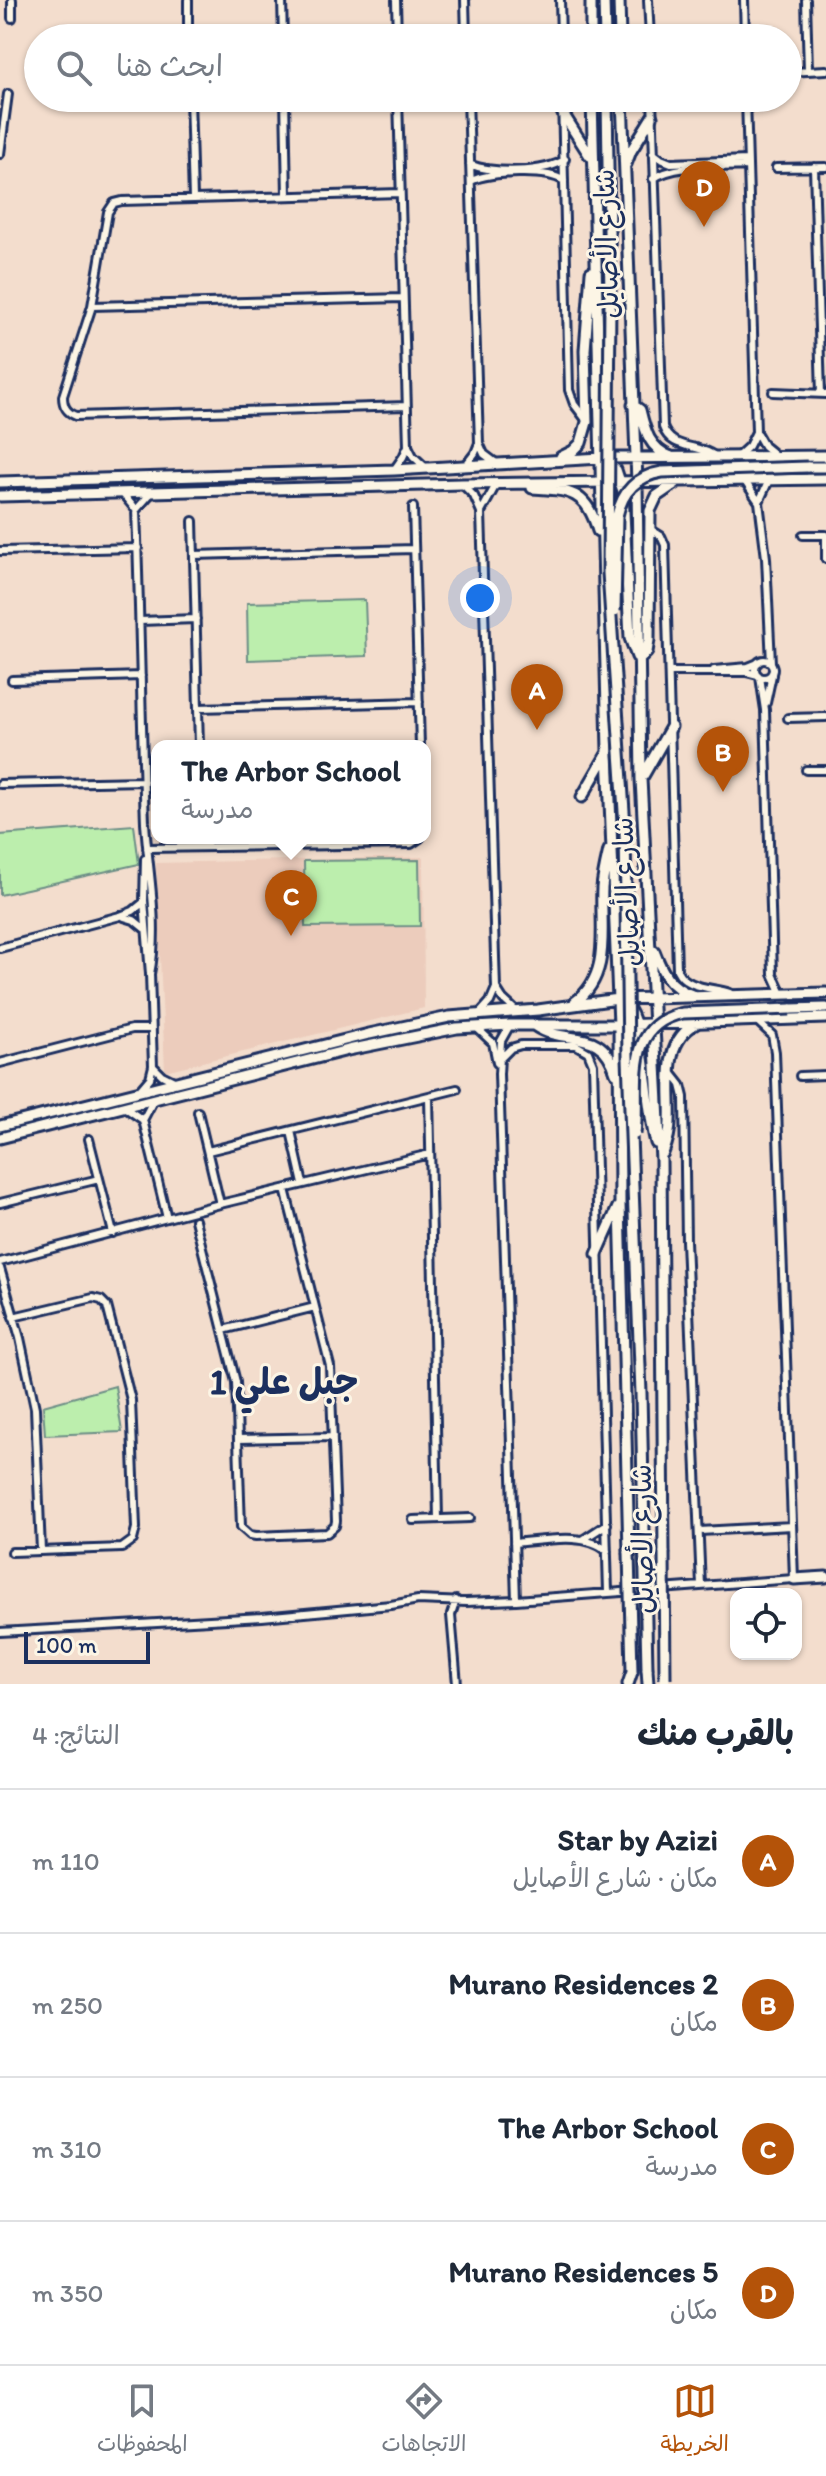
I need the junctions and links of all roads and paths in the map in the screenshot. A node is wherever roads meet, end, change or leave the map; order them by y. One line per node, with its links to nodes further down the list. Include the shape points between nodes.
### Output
1 (12, 0): 13 (street)
2 (188, 0): 14 (street)
3 (282, 0): 15 (street)
4 (396, 0): 16 (street)
5 (465, 0): 17 (street)
6 (560, 0): 18 (street)
7 (591, 0): 19 (main road)
8 (604, 0): 20 (main road)
9 (619, 0): 21 (main road)
10 (648, 0): 22 (street)
11 (744, 0): 23 (street)
12 (806, 0): 26 (street)
13 (12, 18)
14 (188, 24)
15 (283, 24)
16 (397, 24)
17 (466, 24)
18 (561, 24)
19 (591, 24)
20 (605, 24)
21 (620, 24)
22 (649, 24)
23 (745, 24)
24 (826, 70): 26 (street)
25 (802, 71): 26 (street)
26 (808, 71)
27 (8, 94): 40 (street)
28 (190, 112): 54 (street)
29 (285, 112): 53 (street)
30 (398, 112): 52 (street)
31 (468, 112): 44 (street)
32 (562, 112): 41 (street); 42 (main road)
33 (592, 112): 42 (main road, شارع الأصايل)
34 (607, 112): 109 (main road, bridge, via 608,562)
35 (623, 112): 48 (main road, شارع الأصايل)
36 (652, 112): 38 (street)
37 (746, 112): 43 (street)
38 (652, 117): 39 (street); 48 (main road)
39 (653, 153): 43 (street, via 671,163); 49 (street)
40 (0, 154)
41 (565, 159): 44 (street, via 541,168 489,170); 51 (street)
42 (592, 160): 55 (main road, شارع الأصايل)
43 (747, 163): 49 (street, via 676,169); 63 (street)
44 (470, 164): 50 (street)
45 (814, 167): 46 (street); 47 (street); 59 (street)
46 (826, 167)
47 (776, 168)
48 (625, 171): 60 (main road, شارع الأصايل)
49 (653, 179): 68 (street, via 664,431 674,443)
50 (471, 181): 51 (street, via 549,174); 64 (street)
51 (565, 182): 62 (street, via 569,390)
52 (400, 193): 53 (street); 56 (street)
53 (287, 196): 54 (street)
54 (193, 199): 57 (street, via 114,203)
55 (594, 234): 62 (main road, via 586,325); 70 (main road, شارع الأصايل)
56 (403, 298): 57 (street); 61 (street)
57 (92, 306): 61 (street, via 63,396 65,409 76,416)
58 (773, 392): 59 (street)
59 (824, 394)
60 (633, 405): 71 (main road, شارع الأصايل); 72 (main road, via 640,410 652,444)
61 (406, 406): 65 (street)
62 (587, 422): 73 (main road, via 581,443)
63 (756, 432): 66 (street); 69 (street)
64 (479, 443): 74 (street); 75 (street)
65 (408, 446): 77 (street); 78 (street)
66 (776, 456): 67 (main road); 69 (main road)
67 (826, 456)
68 (716, 457): 69 (main road); 72 (main road)
69 (737, 457)
70 (601, 458): 71 (main road); 73 (main road); 84 (main road, شارع الأصايل); 85 (main road)
71 (636, 458): 72 (main road); 86 (main road, شارع الأصايل)
72 (674, 458)
73 (554, 460): 74 (main road)
74 (499, 464): 75 (main road)
75 (465, 466): 77 (main road)
76 (826, 467): 109 (main road, bridge, via 662,472 634,484 617,516)
77 (426, 468): 78 (main road)
78 (394, 470): 83 (main road)
79 (826, 479): 81 (main road)
80 (744, 480): 81 (main road); 82 (main road); 92 (street)
81 (769, 480): 92 (street)
82 (682, 481): 86 (main road); 97 (main road, via 654,501)
83 (0, 482)
84 (601, 482): 85 (main road); 87 (main road); 100 (main road, شارع الأصايل)
85 (621, 482): 86 (main road); 110 (main road, via 630,638)
86 (637, 482): 110 (main road, شارع الأصايل)
87 (497, 483): 88 (main road); 95 (street); 100 (main road, via 575,494 590,508)
88 (462, 484): 89 (main road); 95 (street)
89 (152, 492): 90 (main road); 94 (street)
90 (122, 493): 91 (main road); 94 (street)
91 (0, 496)
92 (759, 502): 108 (street)
93 (413, 507): 102 (street)
94 (136, 510): 101 (street)
95 (481, 512): 144 (street)
96 (193, 521): 104 (street)
97 (649, 529): 110 (main road, via 649,640); 113 (street, via 659,533 665,545)
98 (803, 535): 99 (street)
99 (826, 535): 105 (street)
100 (602, 546): 127 (main road, شارع الأصايل)
101 (138, 548): 103 (street); 107 (street)
102 (414, 549): 104 (street); 119 (street)
103 (0, 551)
104 (194, 555): 106 (street)
105 (826, 559)
106 (196, 619): 107 (street); 121 (street)
107 (140, 621): 116 (street)
108 (768, 635): 111 (street); 112 (street)
109 (613, 637): 188 (main road, bridge, via 625,841)
110 (639, 660): 130 (main road, شارع الأصايل)
111 (760, 662): 112 (street); 114 (street); 117 (street, via 755,668)
112 (771, 663): 115 (street)
113 (670, 672): 114 (street); 124 (street)
114 (711, 672): 117 (street)
115 (772, 675): 117 (street); 120 (street)
116 (141, 676): 118 (street); 131 (street)
117 (759, 676): 120 (street)
118 (12, 680)
119 (419, 702): 121 (street); 126 (street)
120 (765, 706): 143 (street)
121 (198, 708): 125 (street)
122 (826, 717): 123 (street)
123 (788, 718)
124 (671, 727): 130 (main road); 147 (street, via 677,970 688,983)
125 (199, 740)
126 (420, 740)
127 (608, 751): 133 (main road); 134 (main road, شارع الأصايل)
128 (806, 770): 129 (street)
129 (826, 770)
130 (641, 779): 140 (main road, شارع الأصايل)
131 (144, 781): 132 (street); 136 (street)
132 (0, 784)
133 (582, 797)
134 (612, 836): 151 (main road, شارع الأصايل); 152 (main road, via 602,888 600,963 592,985)
135 (411, 844): 136 (street)
136 (147, 848): 137 (street); 142 (street)
137 (144, 901): 138 (street); 139 (street)
138 (120, 916): 139 (street); 141 (street)
139 (145, 929): 142 (street)
140 (650, 939): 149 (main road, via 669,982); 150 (main road, شارع الأصايل)
141 (0, 948)
142 (150, 974): 165 (street)
143 (773, 974): 146 (street); 148 (street)
144 (496, 988): 154 (street); 155 (street)
145 (826, 993): 146 (main road)
146 (782, 994): 148 (main road)
147 (737, 995): 148 (main road); 149 (main road)
148 (762, 995)
149 (699, 996): 150 (main road)
150 (653, 997): 151 (main road); 159 (main road, شارع الأصايل)
151 (618, 999): 152 (main road); 160 (main road); 163 (main road, شارع الأصايل)
152 (572, 1004): 154 (main road)
153 (826, 1008): 188 (main road, bridge, via 683,1013 655,1025 638,1058)
154 (517, 1012): 155 (main road)
155 (480, 1013): 174 (main road, via 369,1034)
156 (826, 1018): 157 (main road)
157 (753, 1019): 158 (main road); 211 (street, via 772,1035 775,1046)
158 (702, 1021): 159 (main road); 169 (main road, via 676,1041)
159 (655, 1023): 160 (main road); 189 (main road, شارع الأصايل)
160 (637, 1024): 163 (main road); 189 (main road, via 648,1112)
161 (510, 1025): 162 (main road); 164 (main road); 166 (street, via 501,1041)
162 (532, 1025): 163 (main road); 173 (main road, via 600,1046)
163 (619, 1025): 173 (main road, شارع الأصايل)
164 (474, 1027): 170 (street, via 493,1043); 178 (main road, via 348,1050)
165 (152, 1029): 167 (street, via 132,1029); 168 (street)
166 (500, 1059): 170 (street); 199 (street, via 521,1045 576,1045 590,1055)
167 (0, 1063)
168 (153, 1066): 174 (street); 176 (street)
169 (670, 1071): 189 (main road, via 670,1122); 212 (street, via 684,1097)
170 (499, 1074): 214 (street)
171 (826, 1075): 172 (street)
172 (800, 1076)
173 (618, 1079): 195 (main road, شارع الأصايل)
174 (176, 1082): 176 (main road)
175 (457, 1089): 177 (street)
176 (139, 1091): 182 (main road)
177 (429, 1097): 183 (street); 187 (street)
178 (154, 1099): 179 (main road); 181 (street)
179 (124, 1107): 181 (street); 184 (main road)
180 (198, 1112): 186 (street)
181 (143, 1120): 196 (street)
182 (0, 1126)
183 (291, 1131): 186 (street); 191 (street)
184 (0, 1138)
185 (89, 1139): 190 (street)
186 (208, 1151): 194 (street)
187 (430, 1154): 191 (street); 208 (street)
188 (631, 1154): 228 (main road, bridge)
189 (661, 1160): 225 (main road, شارع الأصايل, bridge)
190 (99, 1179): 193 (street); 198 (street)
191 (303, 1184): 192 (street)
192 (285, 1189): 194 (street); 202 (street)
193 (0, 1203)
194 (220, 1204): 196 (street)
195 (620, 1204): 199 (main road); 227 (main road, شارع الأصايل, bridge)
196 (167, 1218): 198 (street)
197 (195, 1220): 204 (street)
198 (113, 1233): 200 (street)
199 (597, 1254): 210 (street)
200 (0, 1262)
201 (0, 1268): 203 (street)
202 (315, 1307): 204 (street); 205 (street, via 330,1366)
203 (13, 1317): 215 (street, via 36,1414); 215 (street, via 101,1300 107,1306 131,1400 133,1540 122,1548)
204 (223, 1330): 206 (street, via 236,1382)
205 (333, 1437): 206 (street); 206 (street, via 335,1526 327,1533 256,1536 240,1521)
206 (238, 1439)
207 (470, 1518): 208 (street)
208 (438, 1519): 209 (street)
209 (413, 1520)
210 (607, 1524): 213 (street); 216 (street)
211 (792, 1526): 212 (street); 219 (street)
212 (700, 1531): 220 (street)
213 (584, 1539): 214 (street); 216 (street)
214 (514, 1543): 223 (street)
215 (41, 1551): 217 (street)
216 (607, 1551): 221 (street)
217 (12, 1552)
218 (826, 1577): 219 (main road)
219 (794, 1579): 220 (street)
220 (701, 1586): 221 (street)
221 (608, 1592): 223 (street)
222 (456, 1600): 223 (street); 224 (street); 226 (street, via 451,1615)
223 (516, 1600)
224 (0, 1632)
225 (666, 1682)
226 (457, 1684)
227 (630, 1684)
228 (648, 1684)

